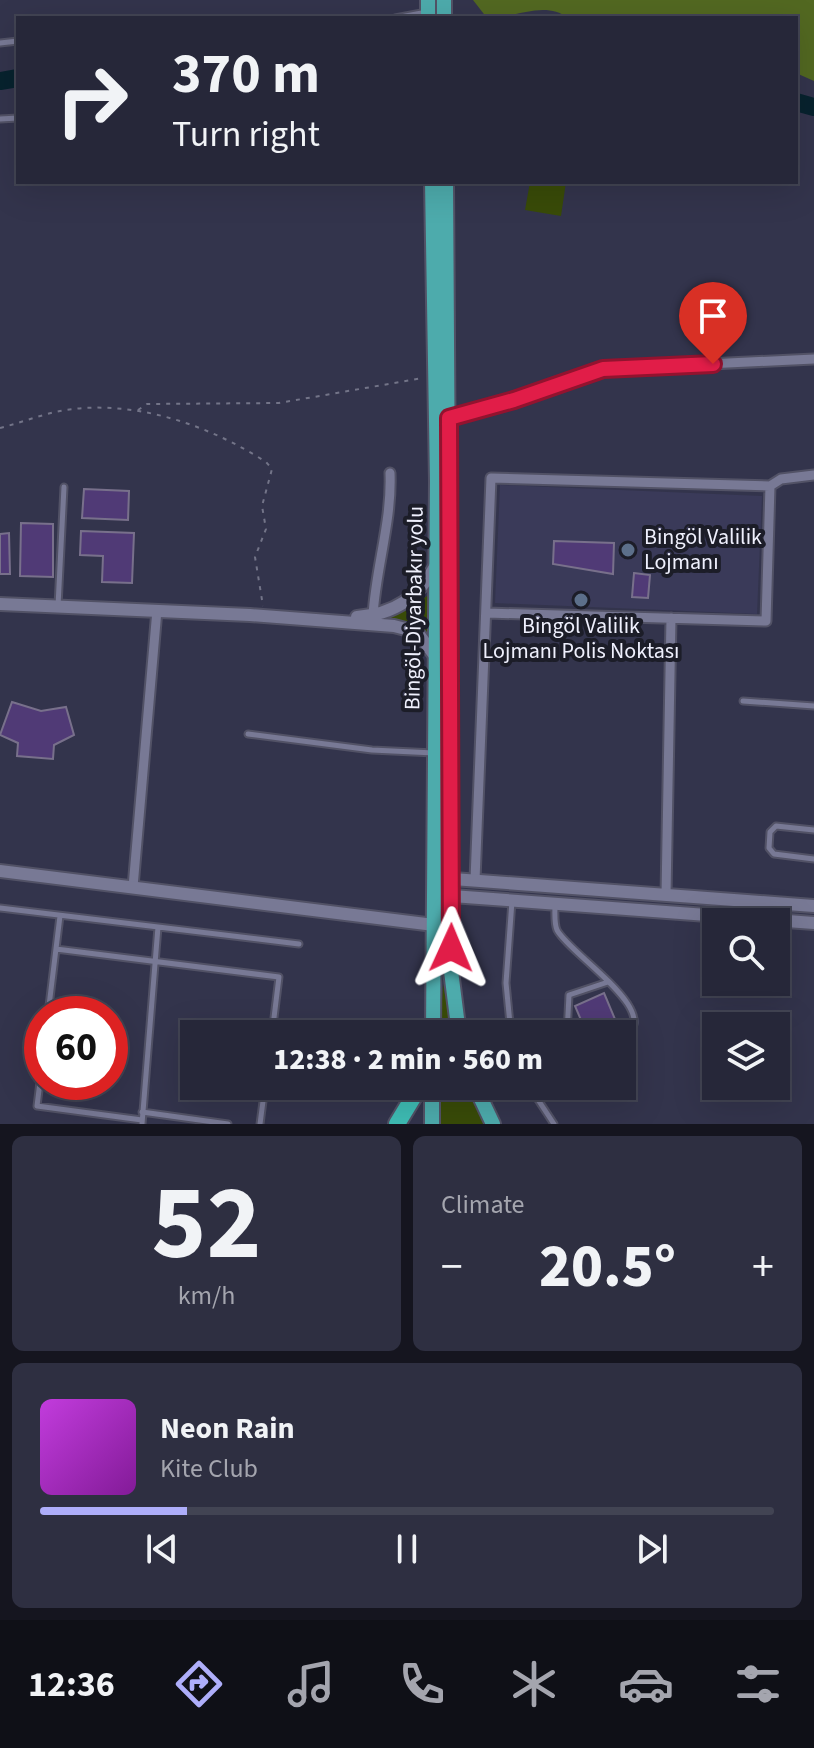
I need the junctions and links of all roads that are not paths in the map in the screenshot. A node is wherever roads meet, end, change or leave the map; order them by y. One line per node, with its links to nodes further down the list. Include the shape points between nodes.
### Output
1 (428, 10): 2 (lane)
2 (403, 16)
3 (432, 184): 11 (main road, Bingöl-Diyarbakır yolu)
4 (446, 184): 6 (main road, Bingöl-Diyarbakır yolu)
5 (814, 359): 6 (street, via 603,369)
6 (449, 418): 27 (main road, Bingöl-Diyarbakır yolu)
7 (390, 473): 16 (street, via 390,512 377,566)
8 (814, 475): 9 (street, via 781,479)
9 (770, 486): 15 (street, via 491,478); 18 (street, via 766,621)
10 (64, 487): 13 (lane)
11 (436, 565): 16 (street, via 421,590 403,605); 19 (main road, Bingöl-Diyarbakır yolu)
12 (0, 604): 13 (street)
13 (58, 607): 14 (street)
14 (157, 610): 17 (street); 29 (street)
15 (487, 613): 18 (street); 28 (street)
16 (373, 615): 17 (street)
17 (309, 618): 19 (street, via 406,627 426,639)
18 (671, 618): 30 (street)
19 (435, 656): 23 (main road, Bingöl-Diyarbakır yolu)
20 (743, 701): 21 (lane)
21 (814, 706)
22 (248, 734): 23 (lane)
23 (435, 753): 38 (main road, Bingöl-Diyarbakır yolu)
24 (814, 830): 25 (lane, via 776,826 769,845 774,854)
25 (814, 859)
26 (0, 871): 29 (street)
27 (453, 879): 28 (street); 31 (main road, Bingöl-Diyarbakır yolu)
28 (475, 880): 30 (street)
29 (133, 887): 38 (street)
30 (666, 895): 34 (street)
31 (452, 896): 32 (street); 47 (main road, Bingöl-Diyarbakır yolu, via 451,971)
32 (512, 900): 33 (street); 48 (lane, via 506,983)
33 (555, 903): 37 (street); 43 (lane, via 556,928)
34 (814, 906)
35 (0, 908): 36 (lane)
36 (60, 916): 39 (lane); 41 (lane)
37 (814, 923)
38 (434, 925): 46 (main road, Bingöl-Diyarbakır yolu)
39 (158, 927): 40 (lane); 42 (lane)
40 (299, 944)
41 (56, 949): 42 (lane); 44 (lane)
42 (155, 962): 45 (lane, via 279,977); 57 (lane)
43 (608, 982): 49 (lane, via 569,995); 50 (lane, via 624,995)
44 (50, 996)
45 (274, 1020)
46 (433, 1020)
47 (457, 1020)
48 (510, 1020)
49 (568, 1020)
50 (634, 1020)
51 (38, 1100): 58 (lane, via 37,1106)
52 (263, 1100): 62 (lane)
53 (412, 1100): 63 (highway)
54 (433, 1100): 59 (main road)
55 (481, 1100): 60 (main road)
56 (540, 1100): 64 (lane)
57 (142, 1112): 58 (lane); 61 (lane)
58 (142, 1122)
59 (434, 1122)
60 (490, 1123)
61 (228, 1124)
62 (260, 1124)
63 (397, 1124)
64 (554, 1124)

